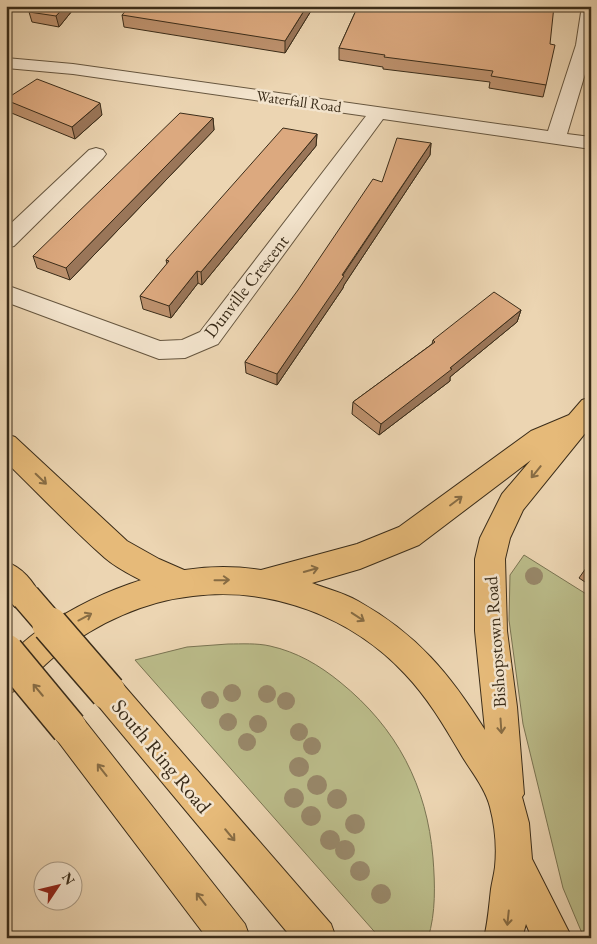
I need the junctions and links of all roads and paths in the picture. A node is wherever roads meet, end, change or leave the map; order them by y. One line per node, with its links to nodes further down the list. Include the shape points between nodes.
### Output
1 (590, 6): 4 (street, via 585,45)
2 (6, 62): 3 (street, Waterfall Road, via 74,68)
3 (379, 112): 4 (street, Waterfall Road); 8 (street, Dunville Crescent, via 208,338 185,349 159,350)
4 (556, 137): 5 (street, Waterfall Road)
5 (591, 143)
6 (96, 154): 7 (street)
7 (6, 241)
8 (6, 293)
9 (584, 414): 12 (main road, Bishopstown Road, one-way to 9, via 360,556 409,536 540,438); 16 (main road, Bishopstown Road, one-way to 16, via 512,502 495,538 490,559 491,631)
10 (6, 445): 11 (main road, one-way to 11, via 117,550)
11 (180, 583): 12 (main road, one-way to 12, via 222,580); 15 (main road, one-way to 11, via 50,639 78,621 140,592)
12 (264, 583): 16 (main road, one-way to 16, via 310,594 354,614 394,642 448,700)
13 (16, 586): 19 (main road, South Ring Road, one-way to 19, bridge)
14 (6, 652): 18 (main road, one-way to 14, bridge, via 69,728)
15 (6, 679)
16 (506, 800): 17 (main road)
17 (514, 862): 20 (main road, one-way to 20); 21 (main road)
18 (231, 938)
19 (317, 938)
20 (503, 938)
21 (553, 938)

